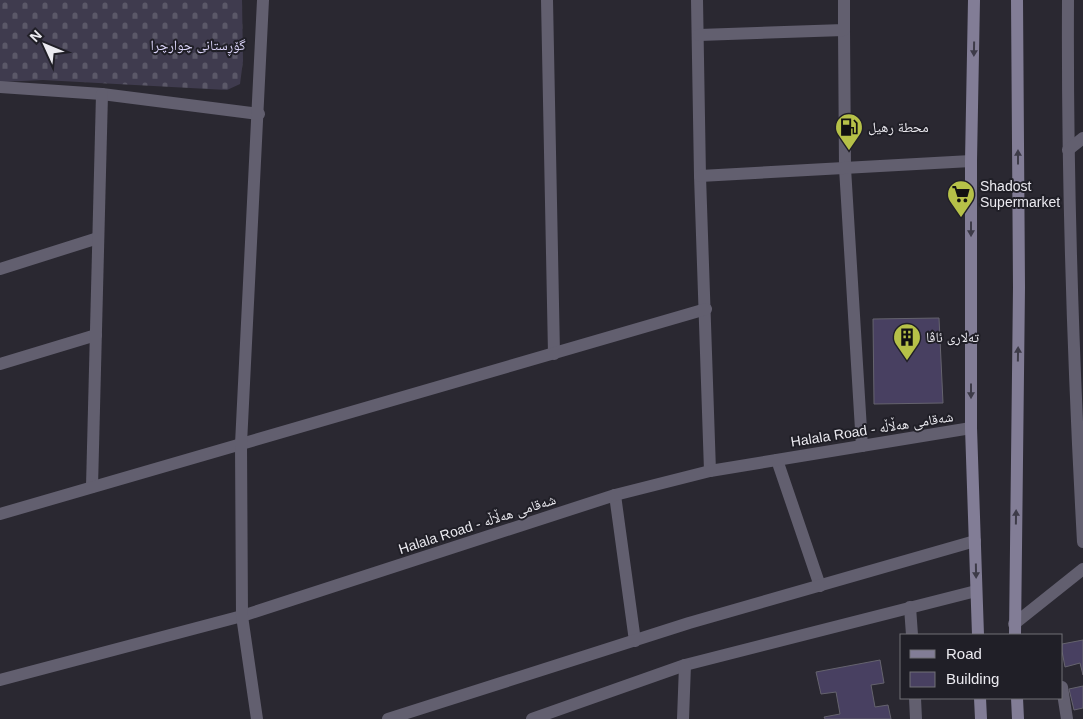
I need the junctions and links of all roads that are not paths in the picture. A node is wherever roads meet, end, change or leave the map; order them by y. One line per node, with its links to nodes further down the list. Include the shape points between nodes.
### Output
1 (263, 0): 12 (street)
2 (547, 0): 22 (street)
3 (697, 0): 9 (street)
4 (844, 0): 8 (street)
5 (974, 0): 15 (street, one-way to 15)
6 (1017, 0): 40 (street, one-way to 6, via 1019,287)
7 (1068, 0): 14 (street)
8 (844, 30): 9 (street); 16 (street)
9 (699, 35): 17 (street)
10 (0, 87): 11 (street)
11 (102, 94): 12 (street); 18 (street)
12 (259, 114): 26 (street)
13 (1083, 138): 14 (street)
14 (1068, 150): 23 (street)
15 (971, 161): 16 (street); 25 (street, one-way to 25)
16 (846, 168): 17 (street); 27 (street)
17 (700, 176): 20 (street)
18 (98, 238): 19 (street); 21 (street)
19 (0, 269)
20 (706, 309): 22 (street); 29 (street)
21 (96, 335): 24 (street); 30 (street)
22 (554, 354): 26 (street)
23 (1078, 362): 34 (street)
24 (0, 364)
25 (971, 428): 27 (street, Halala Road - شەقامی هەڵاڵە); 33 (street)
26 (241, 444): 30 (street); 39 (street)
27 (862, 446): 28 (street, Halala Road - شەقامی هەڵاڵە)
28 (777, 460): 29 (street, Halala Road - شەقامی هەڵاڵە); 36 (street)
29 (710, 471): 31 (street, Halala Road - شەقامی هەڵاڵە)
30 (92, 488): 32 (street)
31 (615, 495): 39 (street, Halala Road - شەقامی هەڵاڵە); 43 (street)
32 (0, 514)
33 (975, 541): 36 (street); 37 (street, one-way to 37)
34 (1083, 542)
35 (1083, 569): 40 (street)
36 (820, 586): 43 (street)
37 (976, 591): 38 (street); 42 (street)
38 (910, 607): 41 (street); 44 (street)
39 (242, 616): 45 (street, Halala Road - شەقامی هەڵاڵە); 50 (street)
40 (1015, 629)
41 (912, 634)
42 (978, 634)
43 (635, 641): 51 (street)
44 (685, 665): 52 (street); 53 (street)
45 (0, 680)
46 (1063, 693): 57 (street)
47 (915, 699): 54 (street)
48 (980, 699): 55 (street)
49 (1017, 699): 56 (street)
50 (257, 719)
51 (388, 719)
52 (532, 719)
53 (683, 719)
54 (916, 719)
55 (981, 719)
56 (1018, 719)
57 (1067, 719)

